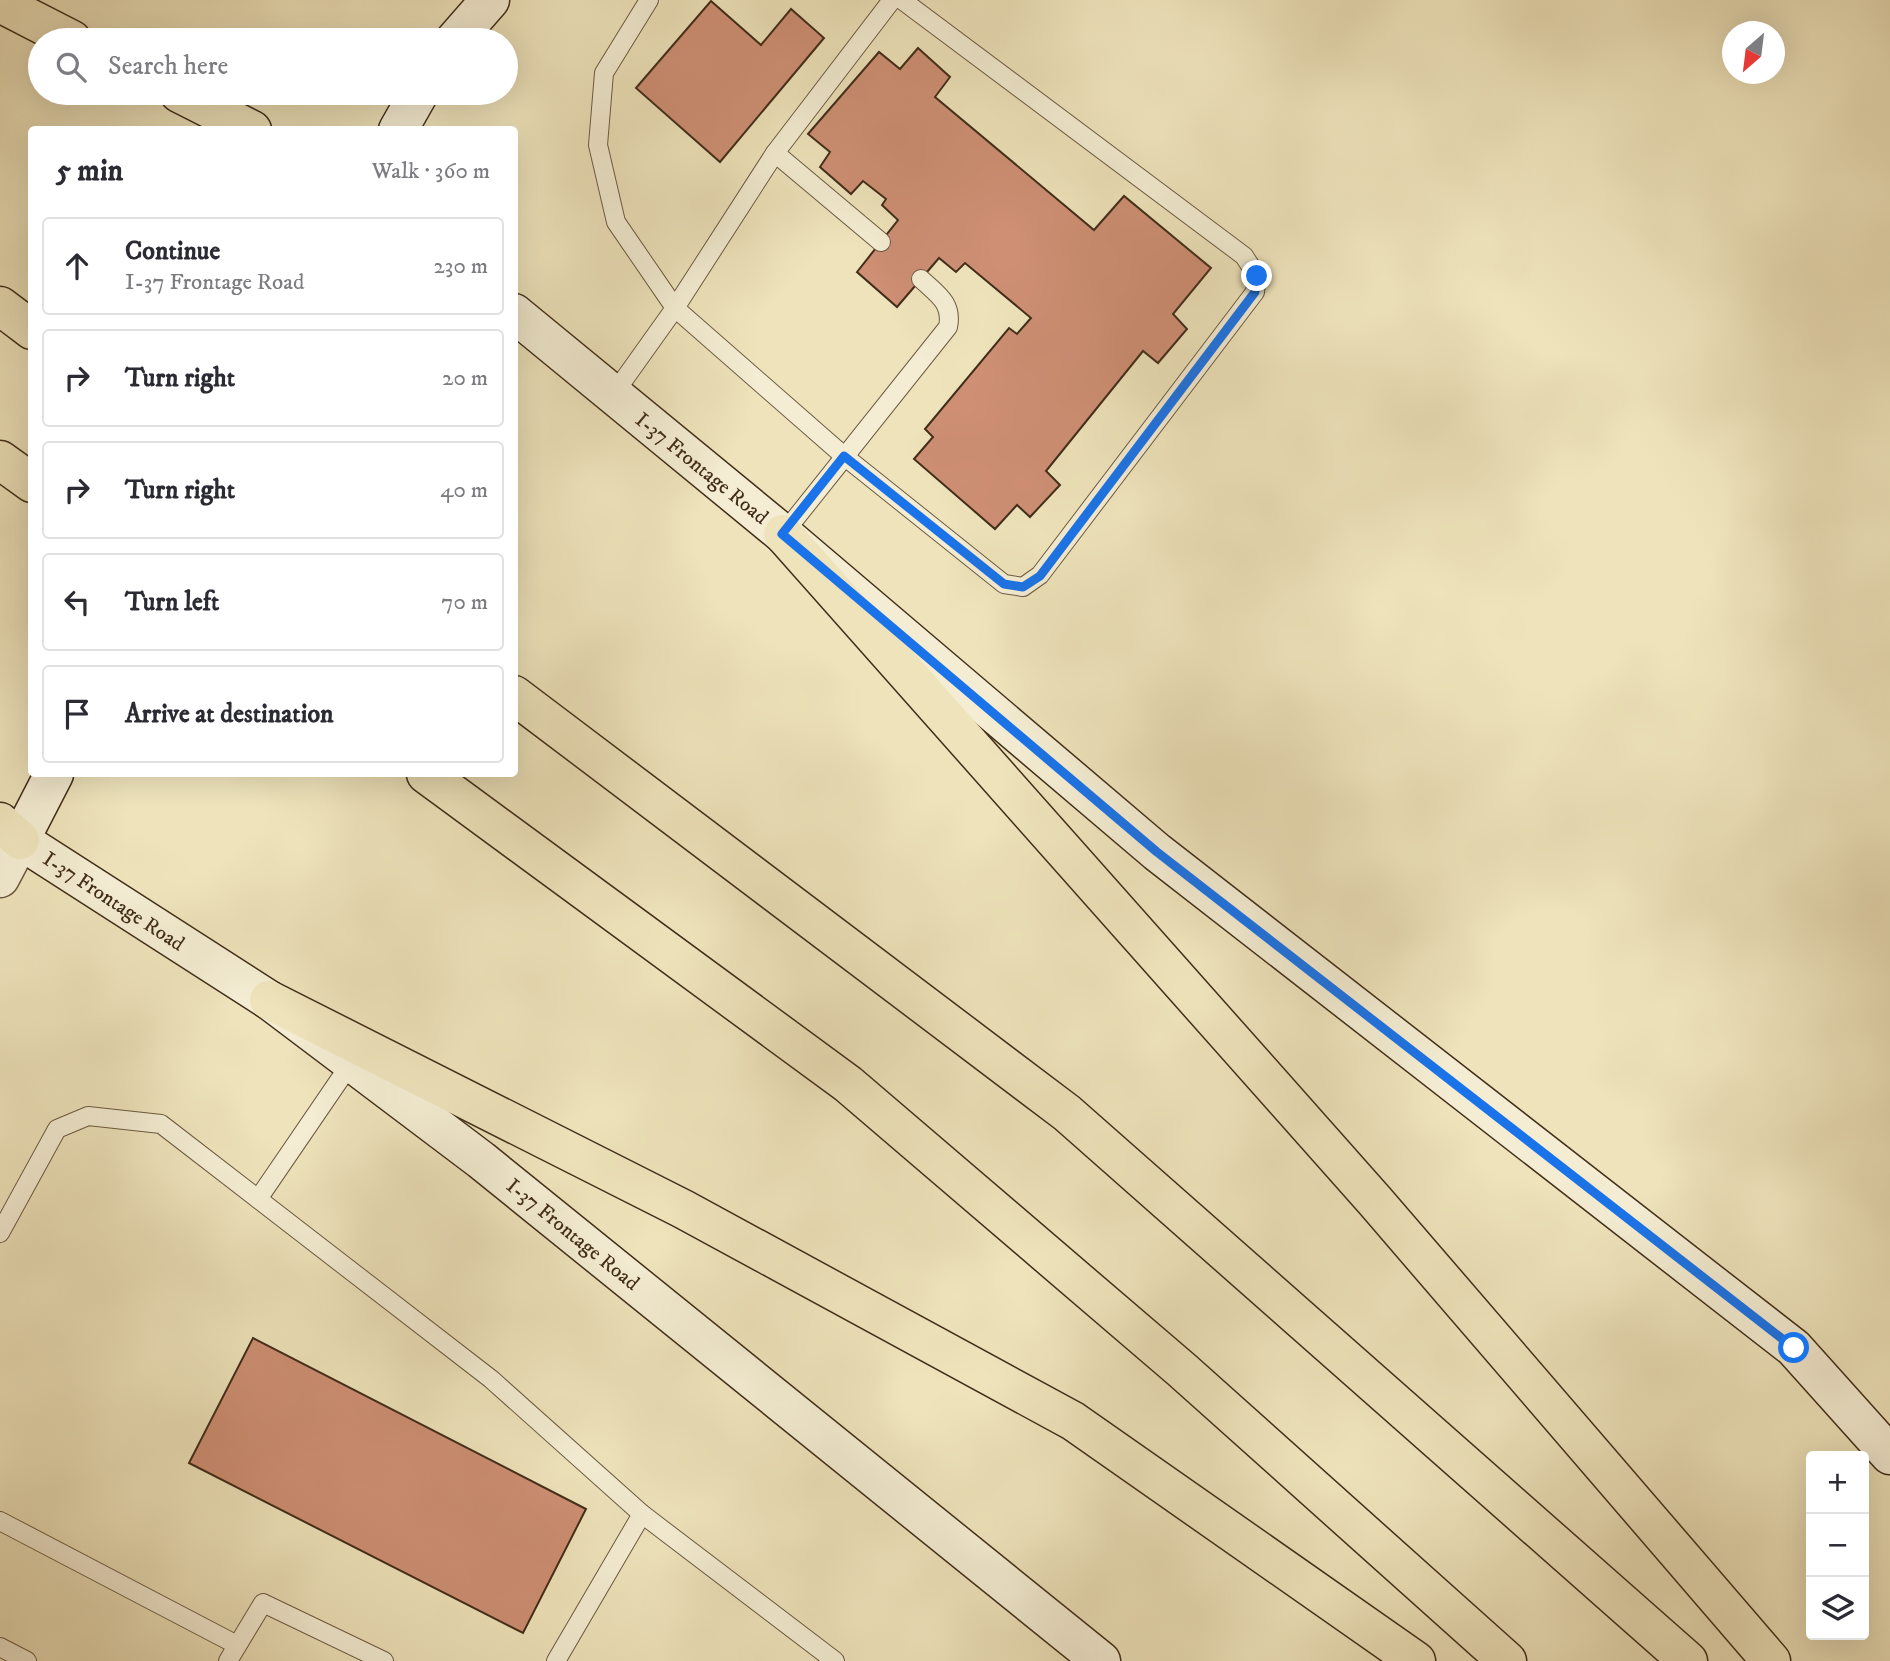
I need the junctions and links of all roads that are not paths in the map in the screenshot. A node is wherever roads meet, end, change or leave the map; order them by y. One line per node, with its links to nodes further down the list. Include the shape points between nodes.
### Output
1 (463, 0): 8 (main road)
2 (490, 0): 9 (main road)
3 (649, 0): 18 (lane, via 604,73 598,145 616,222)
4 (892, 0): 14 (lane)
5 (902, 0): 22 (lane, via 1244,256 1257,276 1255,292 1040,576 1023,587 1004,584)
6 (0, 3): 7 (highway)
7 (49, 28)
8 (450, 28)
9 (466, 28)
10 (203, 105): 12 (highway)
11 (412, 105): 13 (main road)
12 (244, 126)
13 (400, 126)
14 (775, 153): 15 (lane); 18 (lane)
15 (881, 242)
16 (921, 279): 22 (lane, via 947,304 951,314 948,327)
17 (0, 306): 20 (highway)
18 (675, 309): 21 (lane); 22 (lane)
19 (518, 316): 21 (main road, I-37 Frontage Road)
20 (28, 327)
21 (613, 395): 25 (main road, I-37 Frontage Road)
22 (844, 456): 25 (lane)
23 (0, 460): 24 (highway)
24 (28, 480)
25 (782, 534): 35 (main road, I-37 Frontage Road, via 1157,852 1794,1348); 48 (highway, via 1375,1201)
26 (518, 698): 47 (highway, via 1067,1113)
27 (52, 777): 29 (main road)
28 (430, 777): 46 (highway, via 848,1084 1182,1370)
29 (10, 831): 30 (main road); 31 (main road, I-37 Frontage Road)
30 (0, 878)
31 (269, 1000): 32 (main road, I-37 Frontage Road); 45 (highway, via 683,1209 1073,1421)
32 (351, 1063): 33 (lane); 44 (main road, I-37 Frontage Road, via 481,1160)
33 (258, 1199): 34 (lane, via 161,1124 88,1116 57,1129); 36 (lane, via 491,1379)
34 (2, 1225)
35 (1890, 1455)
36 (642, 1514): 42 (lane); 43 (lane)
37 (0, 1521): 39 (lane)
38 (0, 1647): 40 (lane)
39 (233, 1653): 41 (lane, via 263,1603)
40 (27, 1661)
41 (384, 1661)
42 (556, 1661)
43 (835, 1661)
44 (1101, 1661)
45 (1416, 1661)
46 (1507, 1661)
47 (1688, 1661)
48 (1771, 1661)

